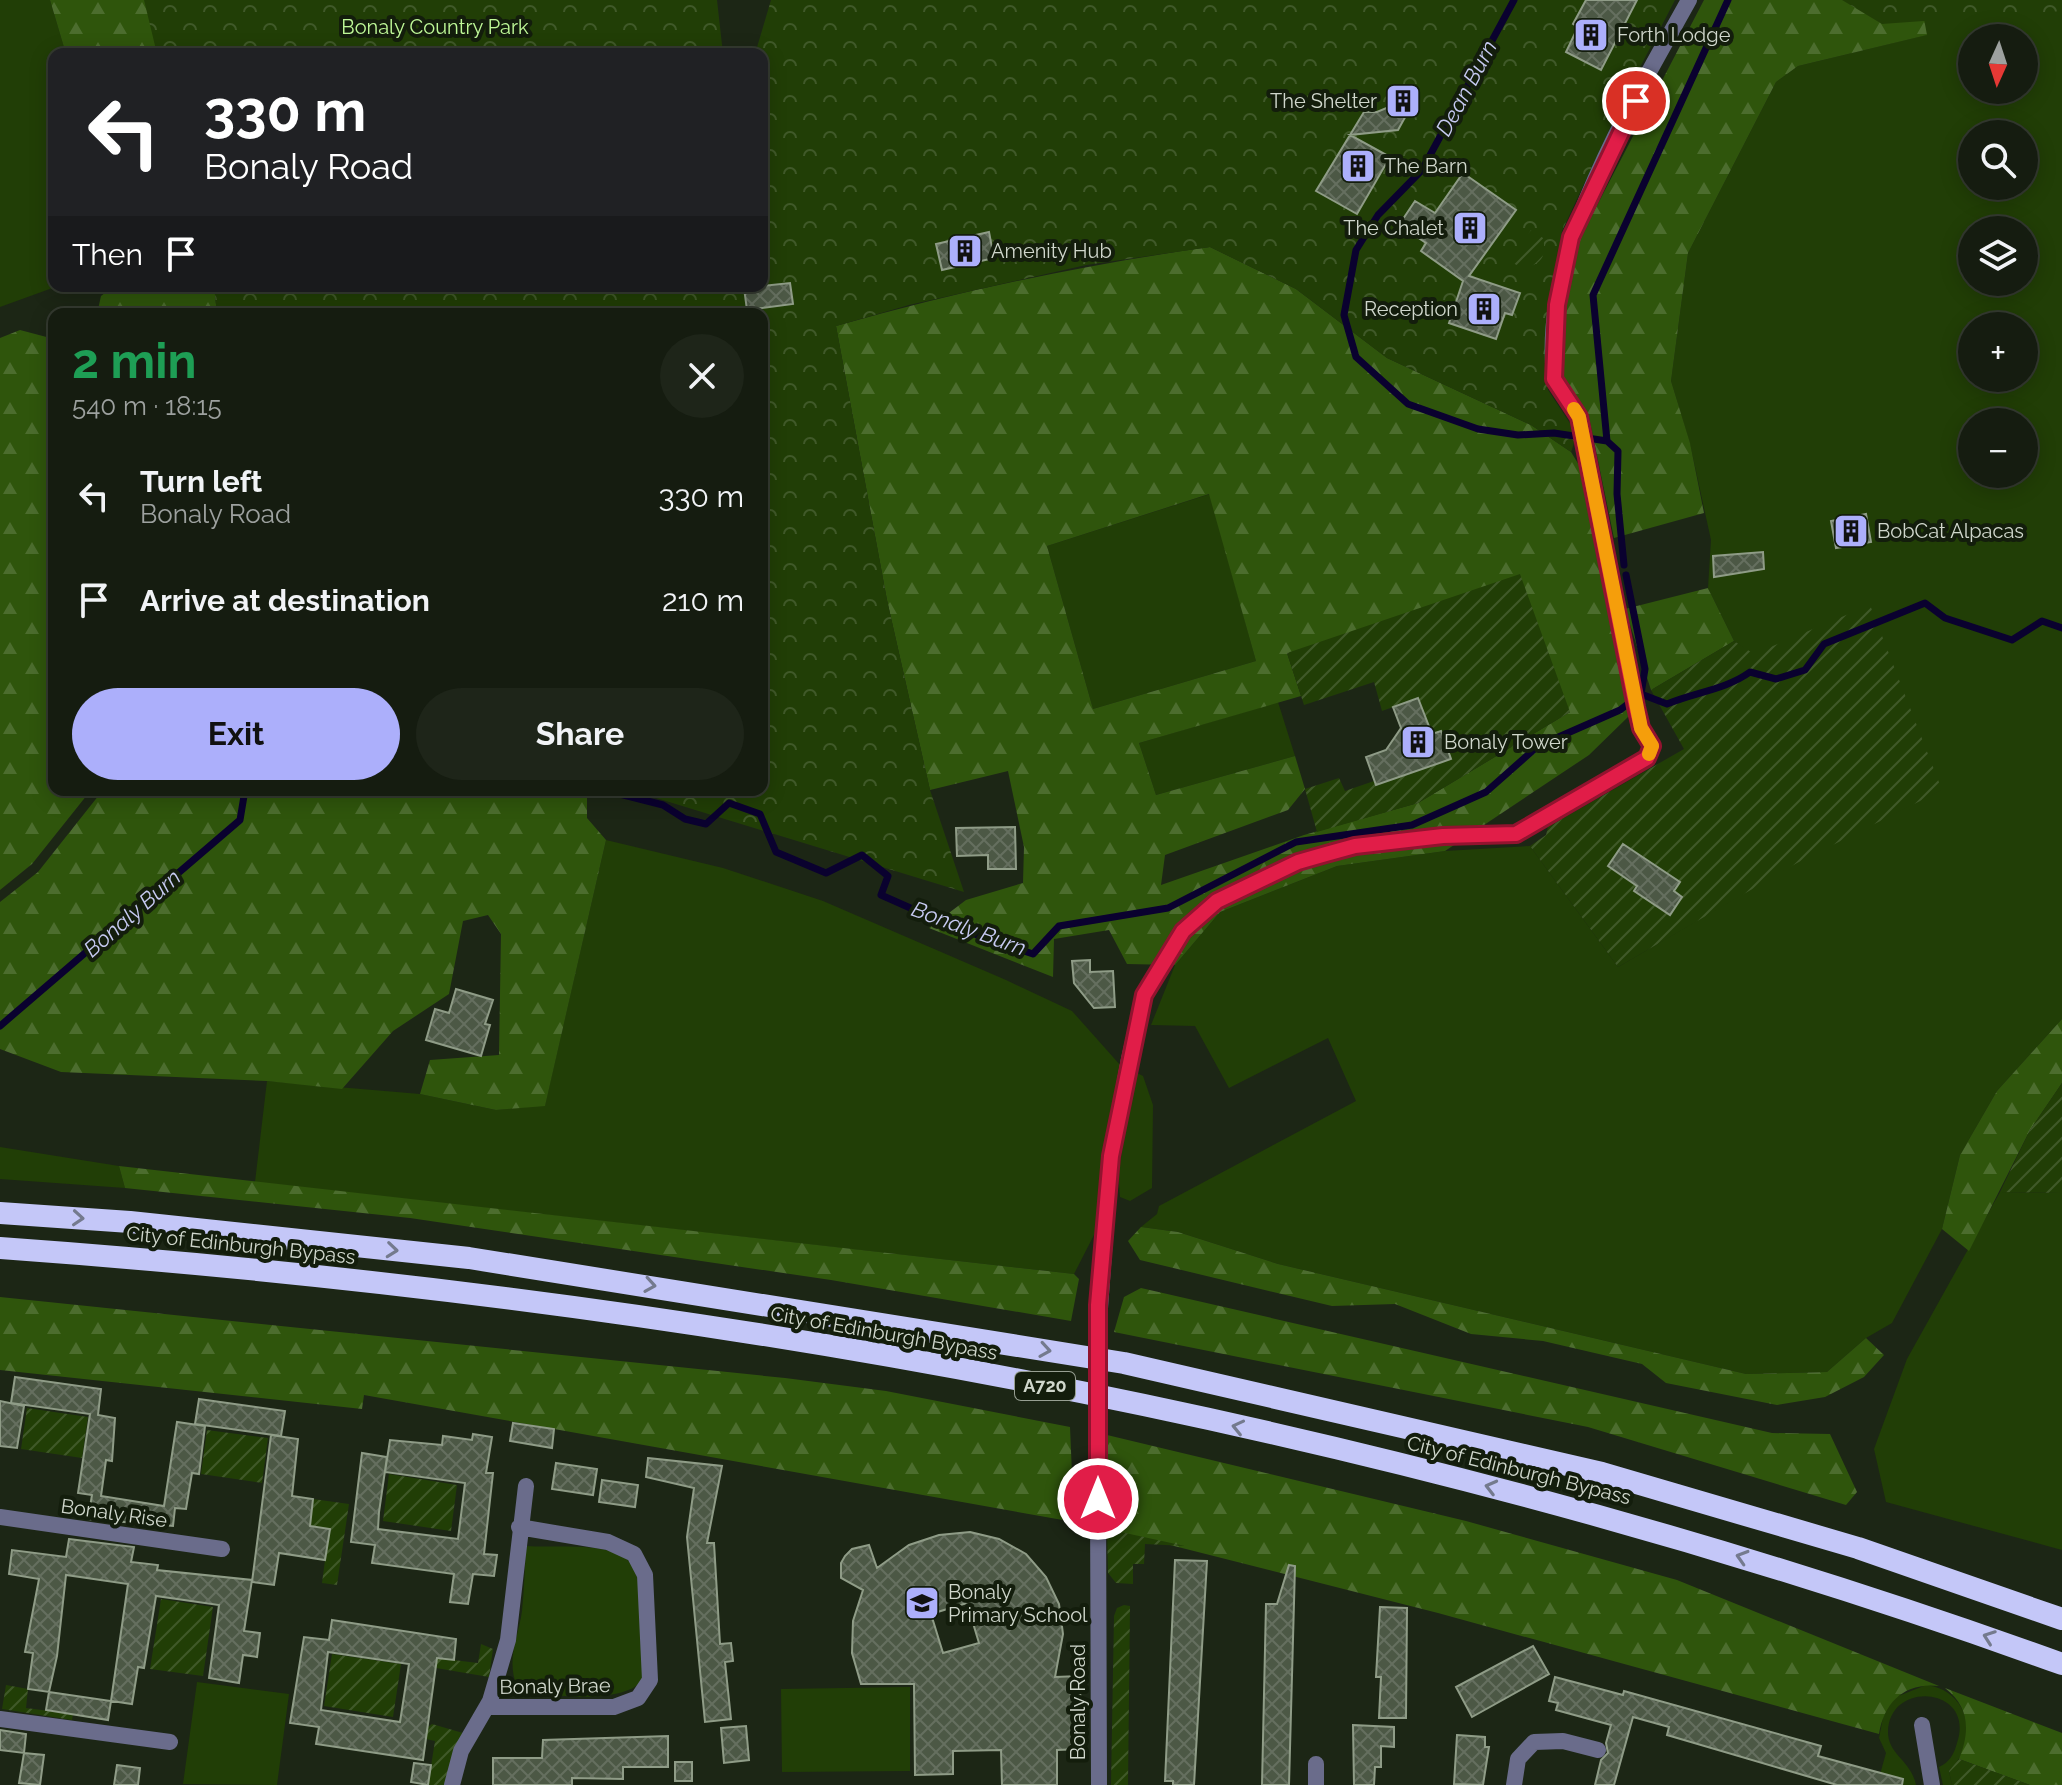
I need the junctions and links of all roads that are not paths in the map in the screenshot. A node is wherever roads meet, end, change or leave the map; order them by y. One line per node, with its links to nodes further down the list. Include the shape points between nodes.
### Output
1 (1689, 0): 17 (street, Bonaly Road, bridge, via 1571,237 1557,305 1554,379 1579,417 1634,699 1652,746 1647,758 1516,834 1355,846 1298,862 1217,901 1183,931 1144,995 1111,1156 1098,1336)
2 (0, 1213): 8 (highway, City of Edinburgh Bypass / A720, one-way to 8, via 469,1258 1124,1363 1602,1473 1858,1548)
3 (0, 1248): 9 (highway, City of Edinburgh Bypass / A720, one-way to 3, via 1849,1590 1583,1510 1119,1399 783,1339 462,1292)
4 (526, 1486): 6 (street, Bonaly Brae)
5 (0, 1517): 7 (street, Bonaly Rise)
6 (519, 1527): 10 (street, Bonaly Brae, via 508,1640); 10 (street, Bonaly Brae, via 608,1542 634,1554 645,1575 650,1680 638,1698 614,1707)
7 (222, 1549)
8 (2062, 1619)
9 (2062, 1664)
10 (487, 1707): 16 (street, Bonaly Brae, via 461,1751)
11 (0, 1719): 13 (street)
12 (1922, 1725): 20 (street)
13 (170, 1742)
14 (1598, 1750): 19 (street, via 1563,1741 1534,1742 1518,1759)
15 (1316, 1764): 18 (street)
16 (452, 1785)
17 (1099, 1785)
18 (1316, 1785)
19 (1514, 1785)
20 (1932, 1785)

